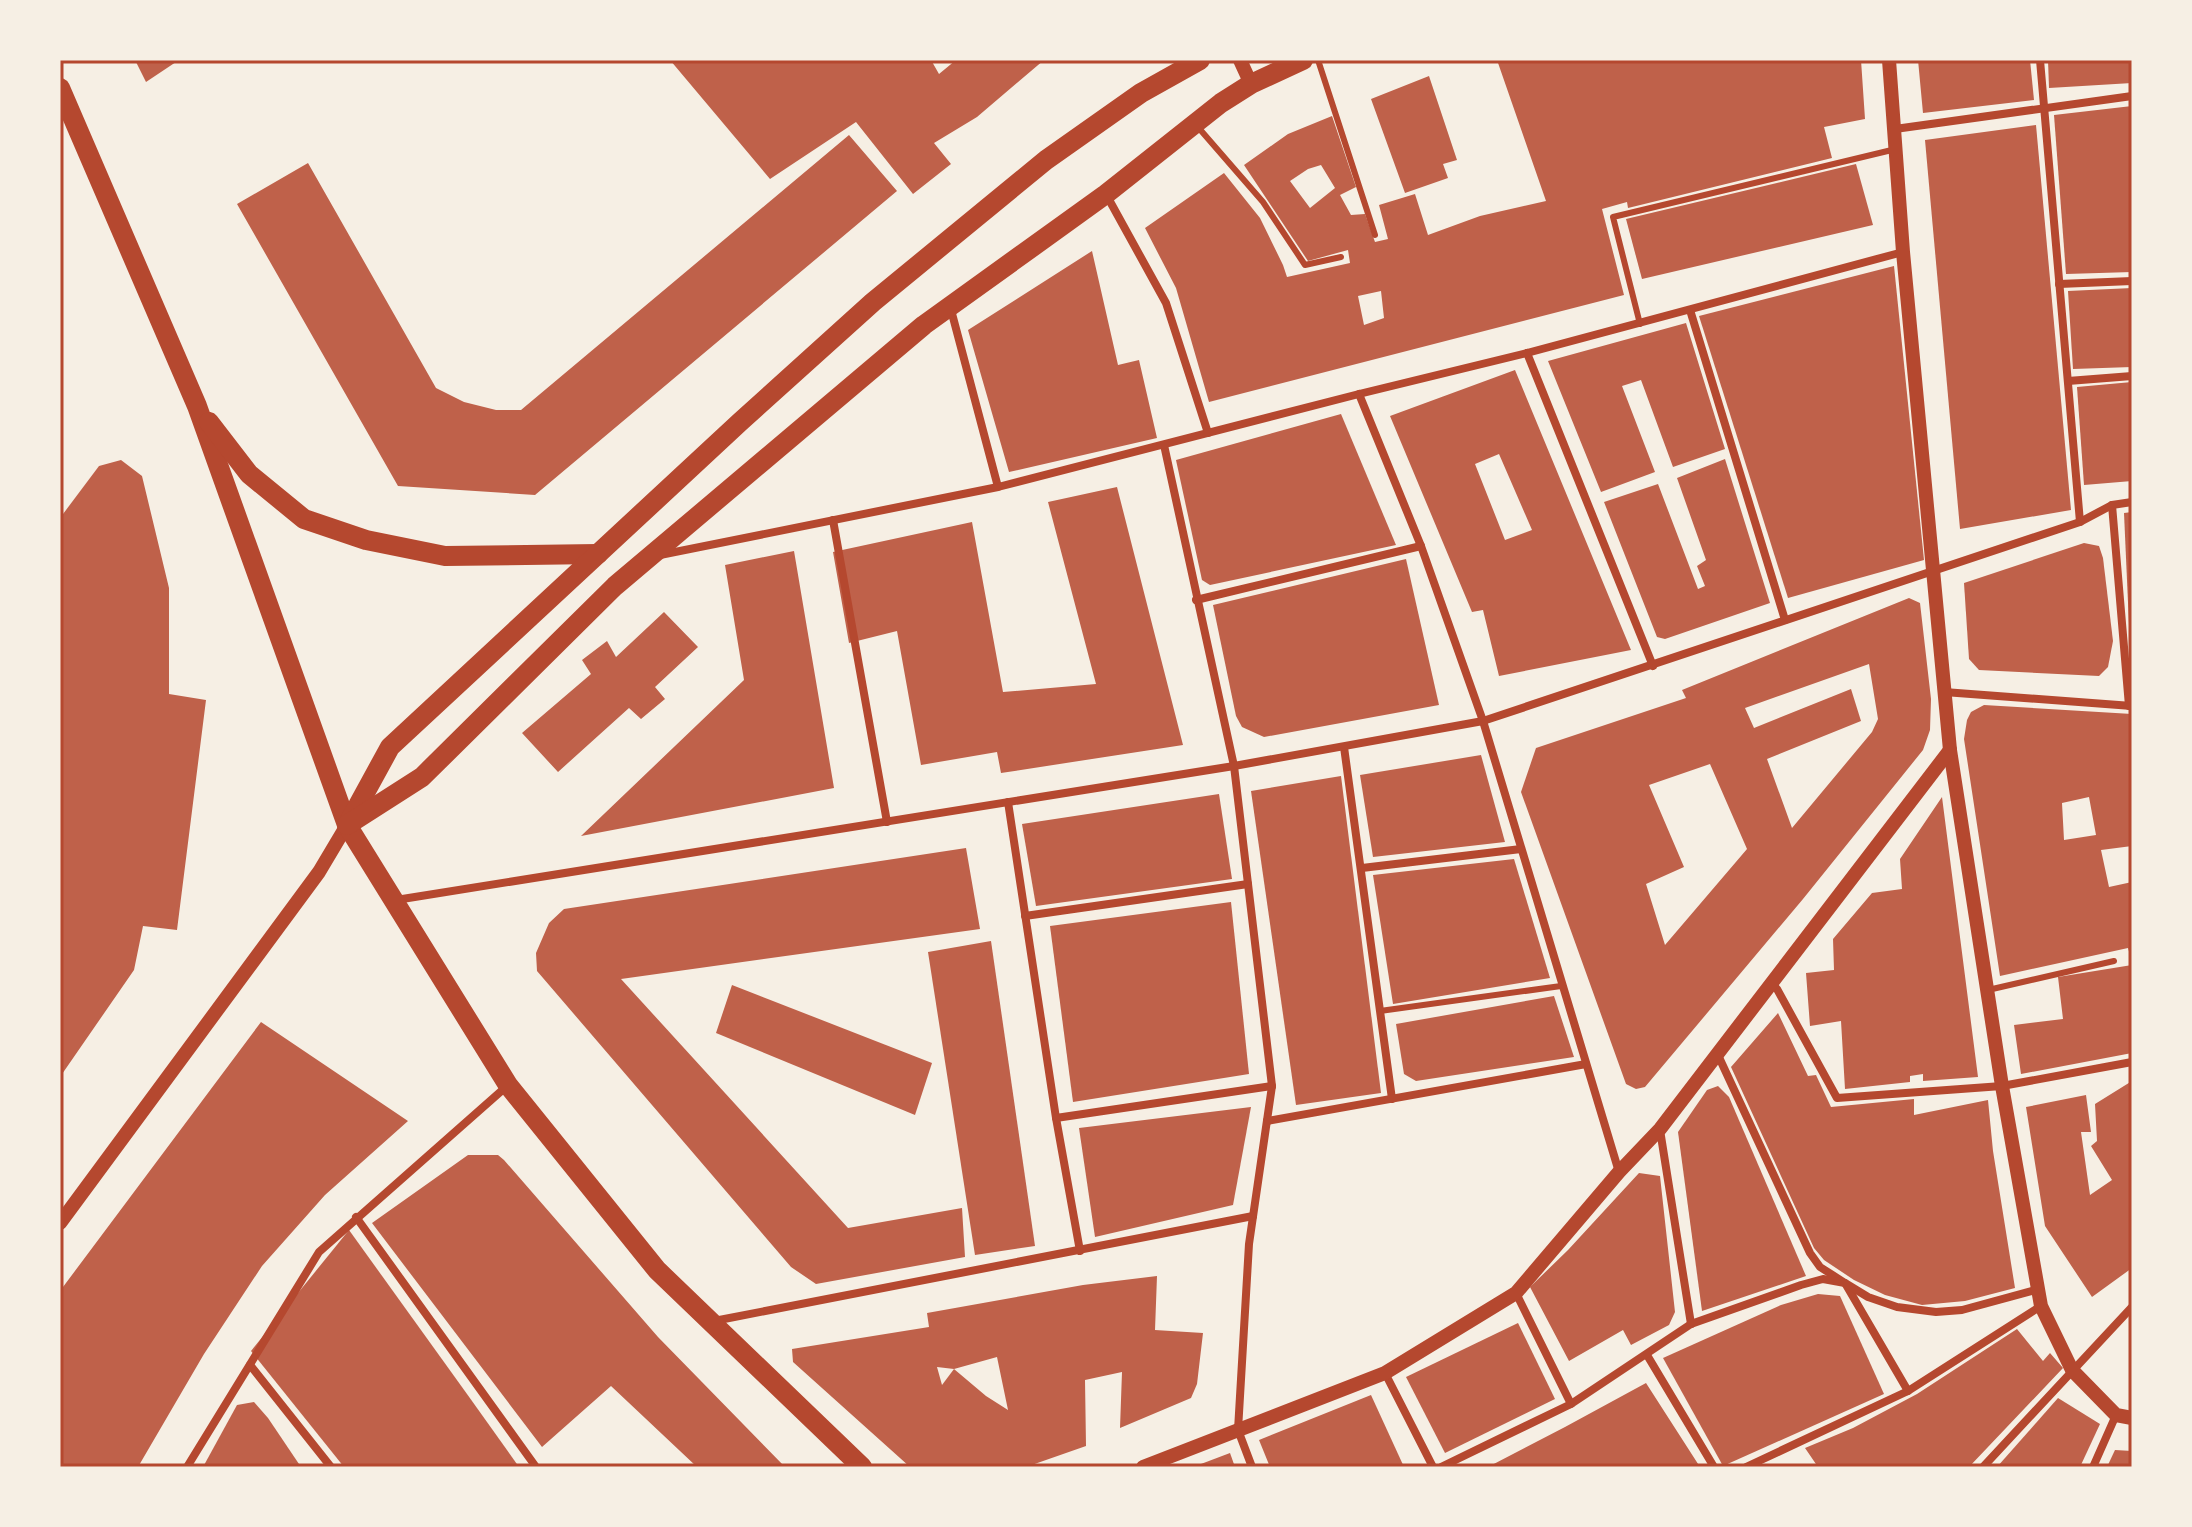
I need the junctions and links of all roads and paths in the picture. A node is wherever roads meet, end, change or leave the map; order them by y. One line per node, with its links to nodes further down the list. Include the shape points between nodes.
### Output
1 (1200, 60): 36 (main road, via 1141,93 975,217 862,312)
2 (1240, 60): 7 (street)
3 (1303, 60): 7 (main road)
4 (1318, 60): 15 (lane)
5 (1889, 60): 12 (street)
6 (2040, 60): 10 (street)
7 (1251, 84): 11 (main road)
8 (60, 88): 27 (main road)
9 (2132, 96): 10 (street)
10 (2044, 108): 12 (street); 19 (street)
11 (1194, 123): 14 (main road); 17 (lane, via 1263,202 1305,265)
12 (1895, 129): 13 (street)
13 (1896, 149): 16 (street); 22 (lane, via 1613,217)
14 (1106, 194): 20 (main road); 28 (street, via 1166,303)
15 (1375, 235)
16 (1903, 252): 21 (street); 38 (street)
17 (1341, 257)
18 (2132, 281): 19 (street)
19 (2059, 284): 25 (street)
20 (950, 304): 30 (street); 37 (main road)
21 (1690, 310): 22 (street); 40 (street)
22 (1640, 324): 23 (street)
23 (1527, 353): 26 (street); 41 (street)
24 (2132, 376): 25 (street)
25 (2068, 381): 34 (street)
26 (1359, 394): 28 (street); 35 (street)
27 (197, 406): 36 (main road, via 249,474 304,519 366,540 445,556); 50 (main road)
28 (1208, 433): 29 (street)
29 (1164, 445): 30 (street); 39 (street)
30 (998, 487): 33 (street)
31 (2132, 502): 32 (street)
32 (2112, 505): 34 (street); 43 (street)
33 (833, 520): 37 (street); 49 (street)
34 (2080, 522): 38 (street)
35 (1421, 546): 39 (street); 44 (street)
36 (598, 554): 50 (main road, via 390,747)
37 (649, 557): 50 (main road, via 422,777)
38 (1934, 570): 40 (street); 42 (street)
39 (1196, 600): 47 (street)
40 (1785, 620): 41 (street)
41 (1653, 666): 44 (street)
42 (1943, 692): 43 (street); 46 (street)
43 (2130, 706)
44 (1483, 721): 45 (street); 51 (street)
45 (1344, 747): 47 (street); 52 (street)
46 (1950, 750): 57 (street); 59 (street)
47 (1234, 766): 48 (street); 53 (street)
48 (1008, 802): 49 (street); 55 (street)
49 (887, 822): 54 (street)
50 (347, 825): 54 (main road); 74 (street, via 319,872)
51 (1521, 849): 52 (street); 58 (street)
52 (1362, 868): 60 (street)
53 (1248, 884): 55 (street); 65 (street)
54 (391, 901): 64 (main road)
55 (1025, 916): 68 (street)
56 (2114, 961): 59 (lane)
57 (1771, 982): 61 (street); 66 (street, via 1837,1098)
58 (1561, 986): 60 (lane); 63 (street)
59 (1988, 990): 66 (street)
60 (1380, 1011): 67 (street)
61 (1716, 1052): 70 (street); 76 (street, via 1810,1253 1820,1267)
62 (2132, 1062): 66 (street)
63 (1586, 1064): 67 (street); 71 (street)
64 (508, 1085): 73 (street); 81 (main road, via 657,1270)
65 (1272, 1086): 68 (street); 69 (street)
66 (2002, 1086): 77 (street)
67 (1392, 1099): 69 (street)
68 (1056, 1118): 75 (street)
69 (1267, 1121): 72 (street)
70 (1660, 1129): 71 (street); 82 (street)
71 (1619, 1172): 78 (street)
72 (1253, 1216): 75 (street); 91 (street)
73 (356, 1217): 84 (street, via 319,1252); 94 (street)
74 (60, 1223)
75 (1080, 1251): 81 (street)
76 (1845, 1283): 77 (street, via 1868,1297 1926,1312 1962,1310); 82 (street, via 1823,1279); 87 (street)
77 (2040, 1289): 79 (street)
78 (1516, 1293): 86 (street); 88 (street)
79 (2041, 1306): 85 (street); 87 (street)
80 (2132, 1307): 85 (street)
81 (709, 1321): 95 (main road)
82 (1691, 1324): 83 (street)
83 (1647, 1355): 88 (street); 100 (street)
84 (250, 1365): 92 (street); 93 (street)
85 (2072, 1370): 89 (street); 102 (street)
86 (1385, 1373): 91 (street); 98 (street)
87 (1908, 1391): 101 (street)
88 (1571, 1404): 99 (street)
89 (2116, 1415): 90 (street); 103 (street)
90 (2132, 1418)
91 (1238, 1430): 96 (street); 97 (street)
92 (187, 1467)
93 (331, 1467)
94 (536, 1467)
95 (862, 1467)
96 (1143, 1467)
97 (1252, 1467)
98 (1433, 1467)
99 (1441, 1467)
100 (1714, 1467)
101 (1746, 1467)
102 (1983, 1467)
103 (2093, 1467)

